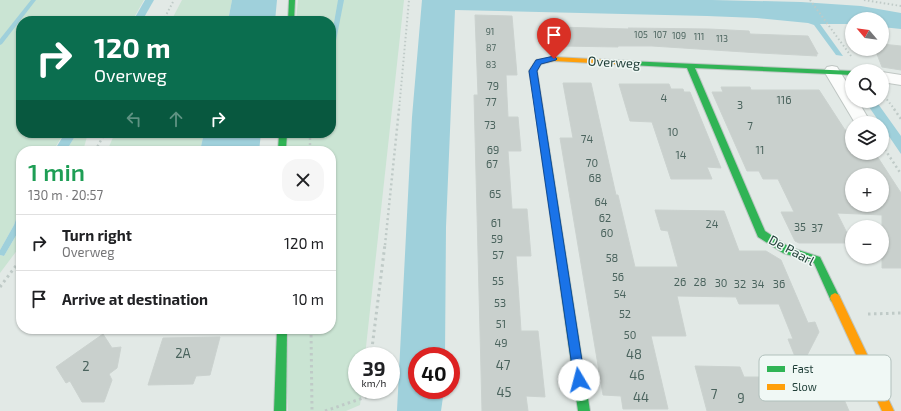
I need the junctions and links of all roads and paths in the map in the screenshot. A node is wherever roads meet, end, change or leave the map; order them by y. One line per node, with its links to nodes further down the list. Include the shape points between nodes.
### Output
1 (174, 0): 7 (path)
2 (292, 0): 8 (street)
3 (409, 0): 26 (path, via 388,221)
4 (810, 0): 9 (path)
5 (864, 0): 6 (path)
6 (901, 6)
7 (166, 16)
8 (291, 16)
9 (853, 61)
10 (690, 66): 11 (street, Overweg); 23 (street, De Paarl, via 762,234 786,250 817,260); 33 (street, Overweg, via 554,59 539,62 533,71)
11 (832, 71): 12 (street, Overweg); 16 (street)
12 (845, 72)
13 (889, 78): 14 (street)
14 (901, 80)
15 (889, 102): 17 (path)
16 (859, 116)
17 (901, 118)
18 (889, 156): 19 (path)
19 (901, 174)
20 (16, 266): 21 (path)
21 (0, 287)
22 (901, 313): 23 (path)
23 (842, 314): 27 (street, De Paarl)
24 (282, 334): 30 (street)
25 (310, 334): 31 (path)
26 (372, 347)
27 (861, 355)
28 (360, 399): 32 (path)
29 (883, 401): 34 (street, De Paarl)
30 (280, 411)
31 (312, 411)
32 (325, 411)
33 (584, 411)
34 (888, 411)

